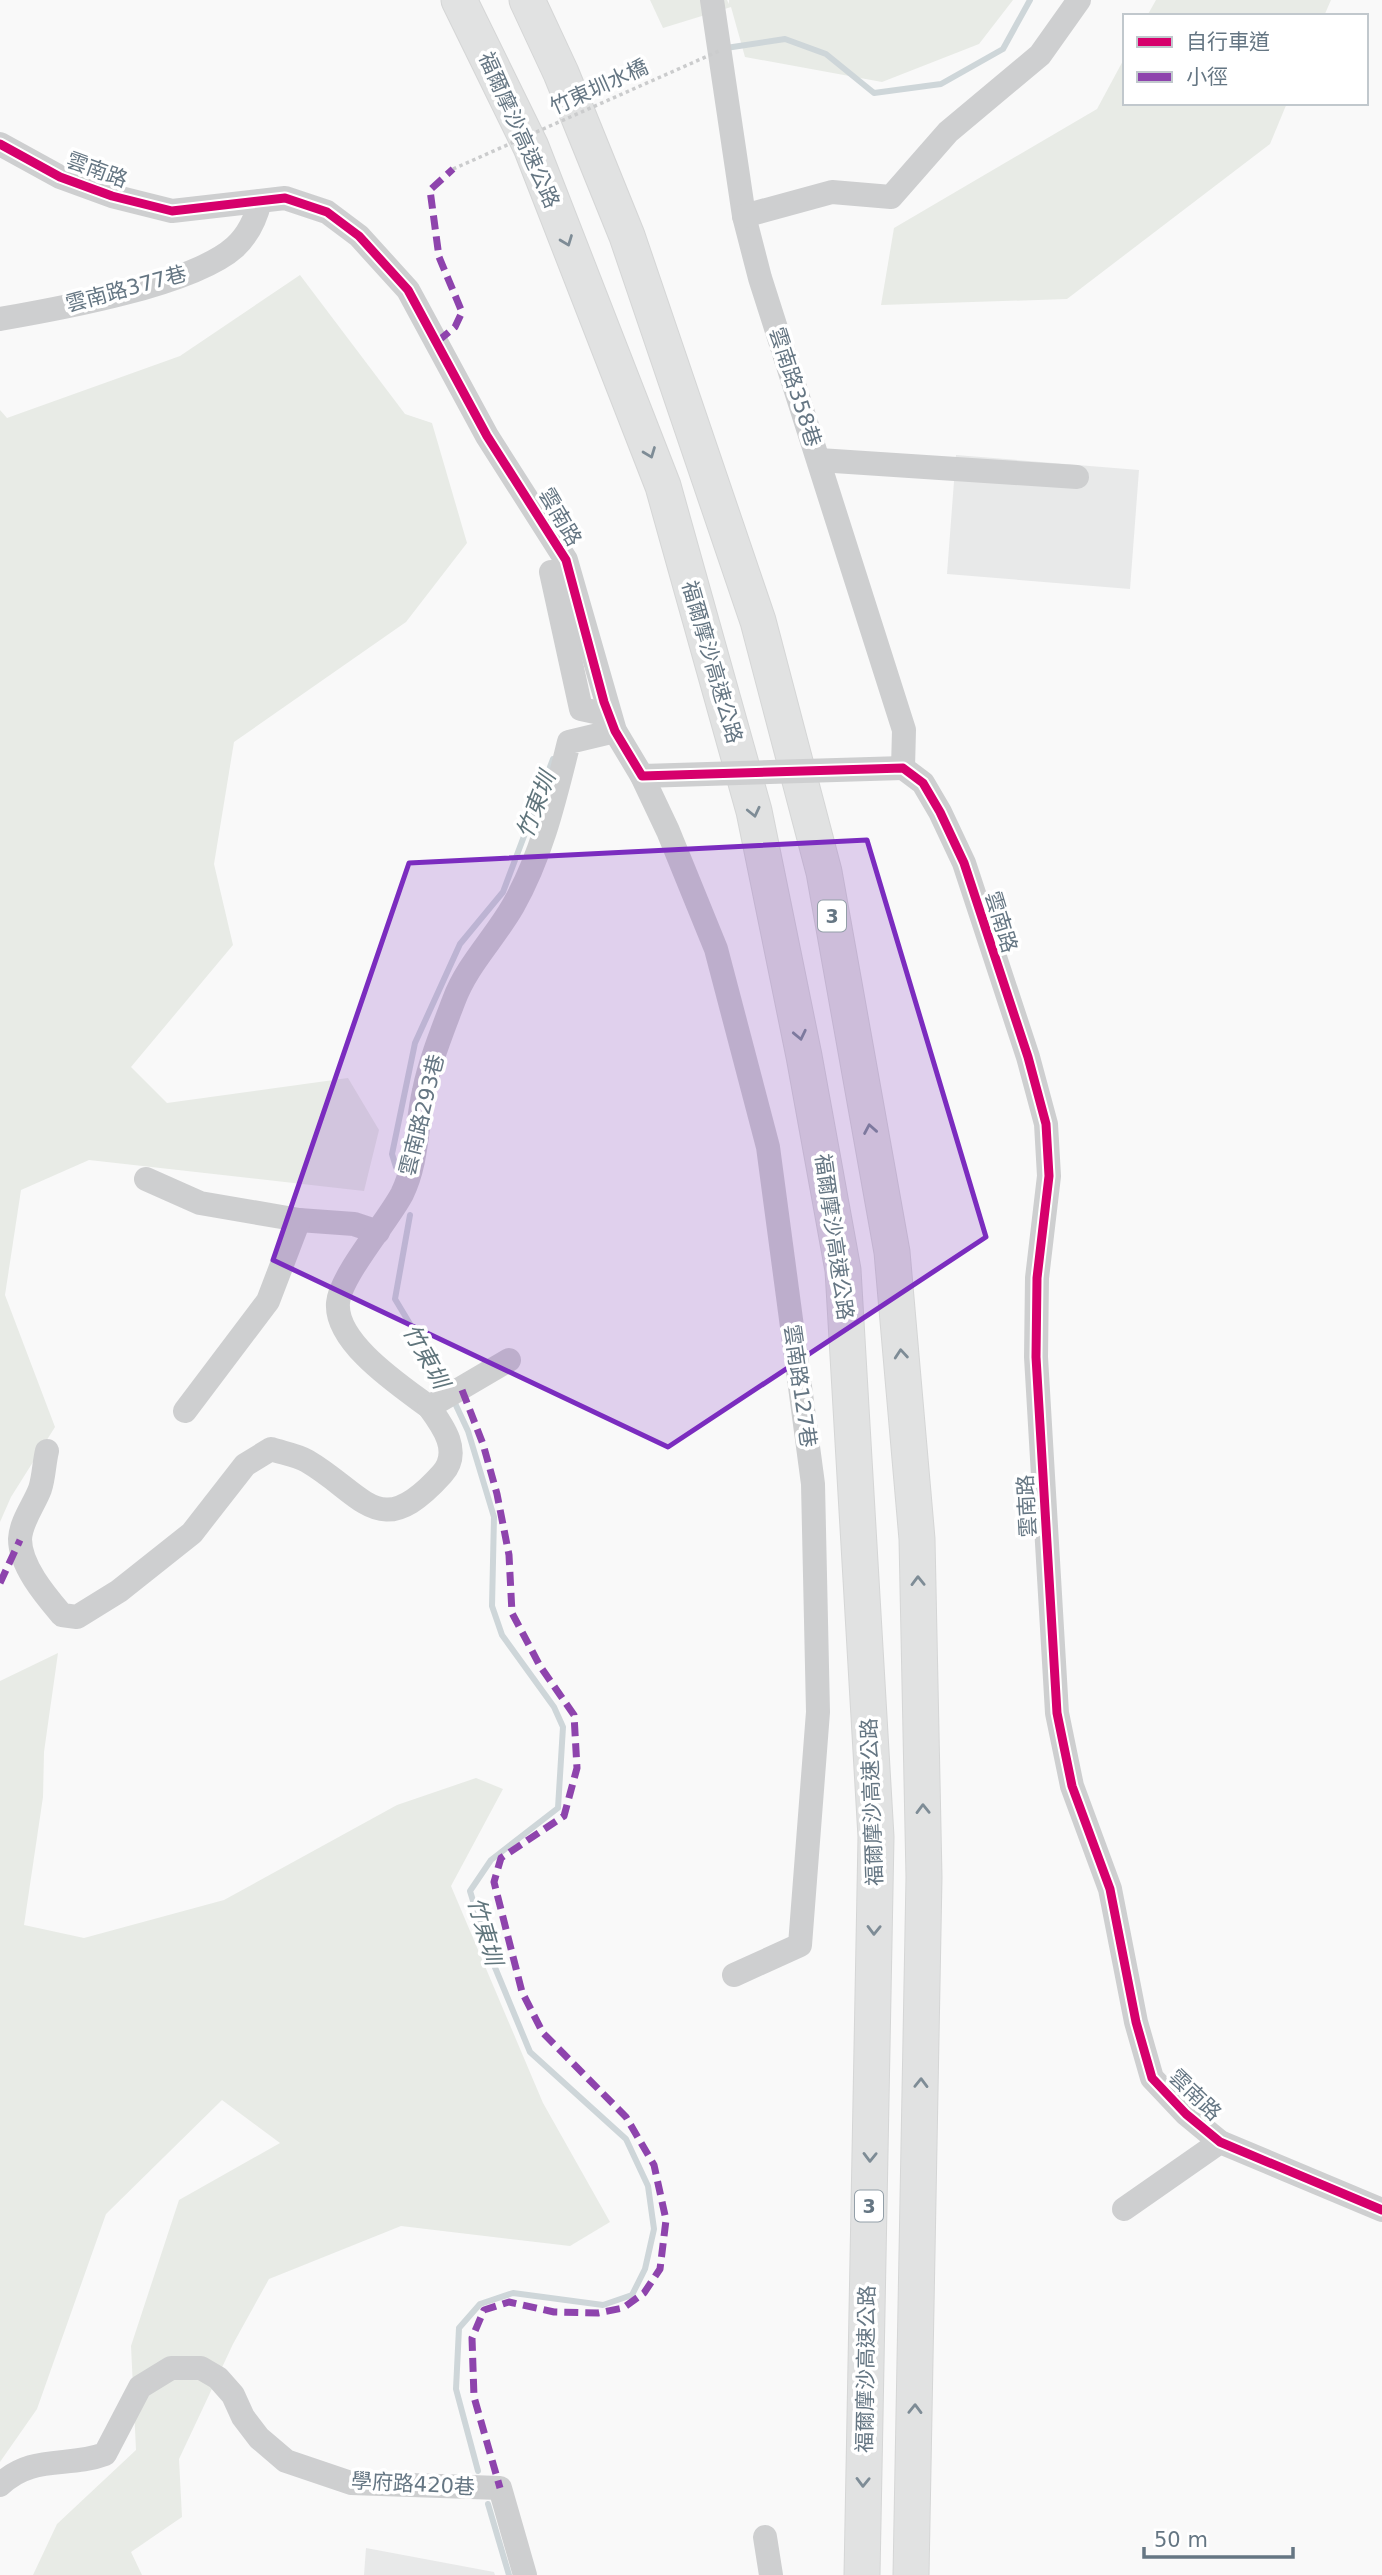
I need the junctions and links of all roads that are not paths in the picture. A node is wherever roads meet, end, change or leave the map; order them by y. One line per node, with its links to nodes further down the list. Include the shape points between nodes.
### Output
1 (459, 0): 30 (highway, 福爾摩沙高速公路 / 3, one-way to 30, via 531,147 663,486 754,811 843,1269 876,1837)
2 (527, 0): 31 (highway, 3, one-way to 2, via 924,1877 917,1539 892,1252 824,872 758,621 627,236)
3 (712, 0): 7 (street, 雲南路358巷)
4 (1079, 0): 7 (street, via 1040,55 948,132 891,197 832,192)
5 (0, 144): 6 (street, 雲南路, via 60,177 172,211)
6 (260, 201): 8 (street, 雲南路377巷, via 256,220 235,247 194,272); 12 (street, 雲南路, via 285,198 327,212 359,236 408,290 487,436 566,560)
7 (744, 216): 9 (street, 雲南路358巷)
8 (0, 319)
9 (819, 460): 10 (street); 13 (street, 雲南路358巷, via 904,730)
10 (1077, 477)
11 (551, 572): 12 (street, via 581,709)
12 (612, 723): 14 (street, 雲南路); 17 (street, 雲南路293巷, via 569,742 537,855 512,907 454,998 424,1090 416,1150 402,1193)
13 (903, 768): 14 (street, bridge); 23 (street, 雲南路, via 923,783 964,863 1046,1125 1049,1177 1037,1278 1036,1357 1057,1713 1072,1786 1110,1889 1152,2078)
14 (642, 776): 22 (street, 雲南路127巷, via 716,949 768,1147 813,1484 818,1712 800,1945)
15 (146, 1179): 16 (street, via 200,1203)
16 (299, 1220): 17 (street, via 354,1224); 20 (street, via 268,1301)
17 (378, 1232): 19 (street, 雲南路293巷, via 338,1303 343,1330 396,1383)
18 (509, 1360): 19 (street)
19 (445, 1399): 21 (street, via 442,1425 452,1449 449,1467 407,1504 384,1511 363,1504 306,1460 271,1449 245,1465 192,1532 99,1606 77,1617 62,1615 46,1595 27,1565 20,1540 40,1488)
20 (185, 1410)
21 (47, 1451)
22 (734, 1975)
23 (1220, 2142): 24 (street); 25 (street, 雲南路)
24 (1124, 2209)
25 (1382, 2210)
26 (0, 2485): 28 (street, 學府路420巷, via 37,2463 88,2461 105,2454 140,2387 171,2368 201,2368 218,2378 259,2438 286,2461 351,2483 500,2488)
27 (765, 2537): 29 (street)
28 (525, 2575)
29 (771, 2575)
30 (862, 2575)
31 (911, 2575)

